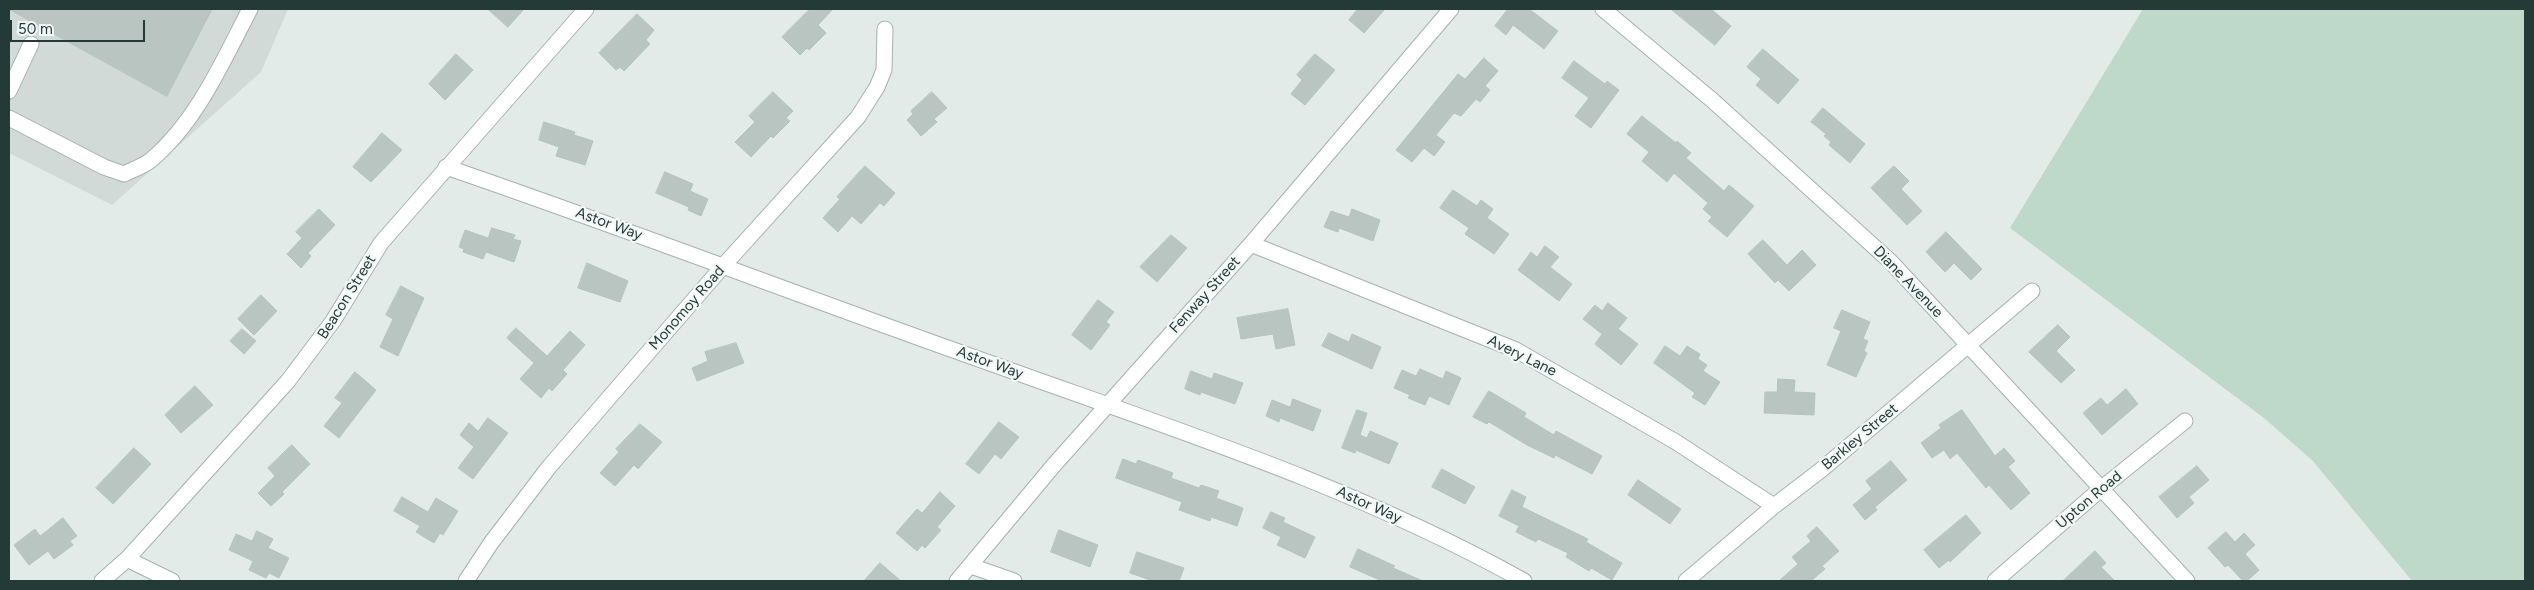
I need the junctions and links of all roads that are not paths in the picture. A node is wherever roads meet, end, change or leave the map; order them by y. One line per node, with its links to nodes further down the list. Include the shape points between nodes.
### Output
1 (250, 9): 8 (street, via 213,79 178,132 150,162 124,174)
2 (586, 9): 9 (street, Beacon Street)
3 (1451, 9): 10 (street, Fenway Street)
4 (1603, 9): 13 (street, Diane Avenue, via 1719,107 1891,262)
5 (885, 29): 11 (street, Monomoy Road, via 884,70 858,117)
6 (31, 44): 7 (street)
7 (9, 90)
8 (9, 118)
9 (446, 167): 11 (street, Astor Way); 18 (street, Beacon Street, via 381,243 333,321 288,381)
10 (1251, 244): 14 (street, Fenway Street); 17 (street, Avery Lane, via 1516,350 1676,442)
11 (724, 265): 14 (street, Astor Way); 22 (street, Monomoy Road, via 549,467)
12 (2032, 291): 13 (street, Barkley Street)
13 (1969, 346): 16 (street, Diane Avenue); 17 (street, Barkley Street)
14 (1108, 404): 19 (street, Fenway Street); 25 (street, Astor Way, via 1240,451 1331,488 1470,551)
15 (2185, 422): 16 (street, Upton Road)
16 (2102, 488): 27 (street, Upton Road); 28 (street, Diane Avenue)
17 (1774, 506): 26 (street, Barkley Street)
18 (127, 559): 20 (street, Beacon Street); 21 (street)
19 (971, 566): 23 (street, Fenway Street); 24 (street)
20 (102, 581)
21 (172, 581)
22 (466, 581)
23 (957, 581)
24 (1014, 581)
25 (1524, 581)
26 (1686, 581)
27 (1995, 581)
28 (2187, 581)

